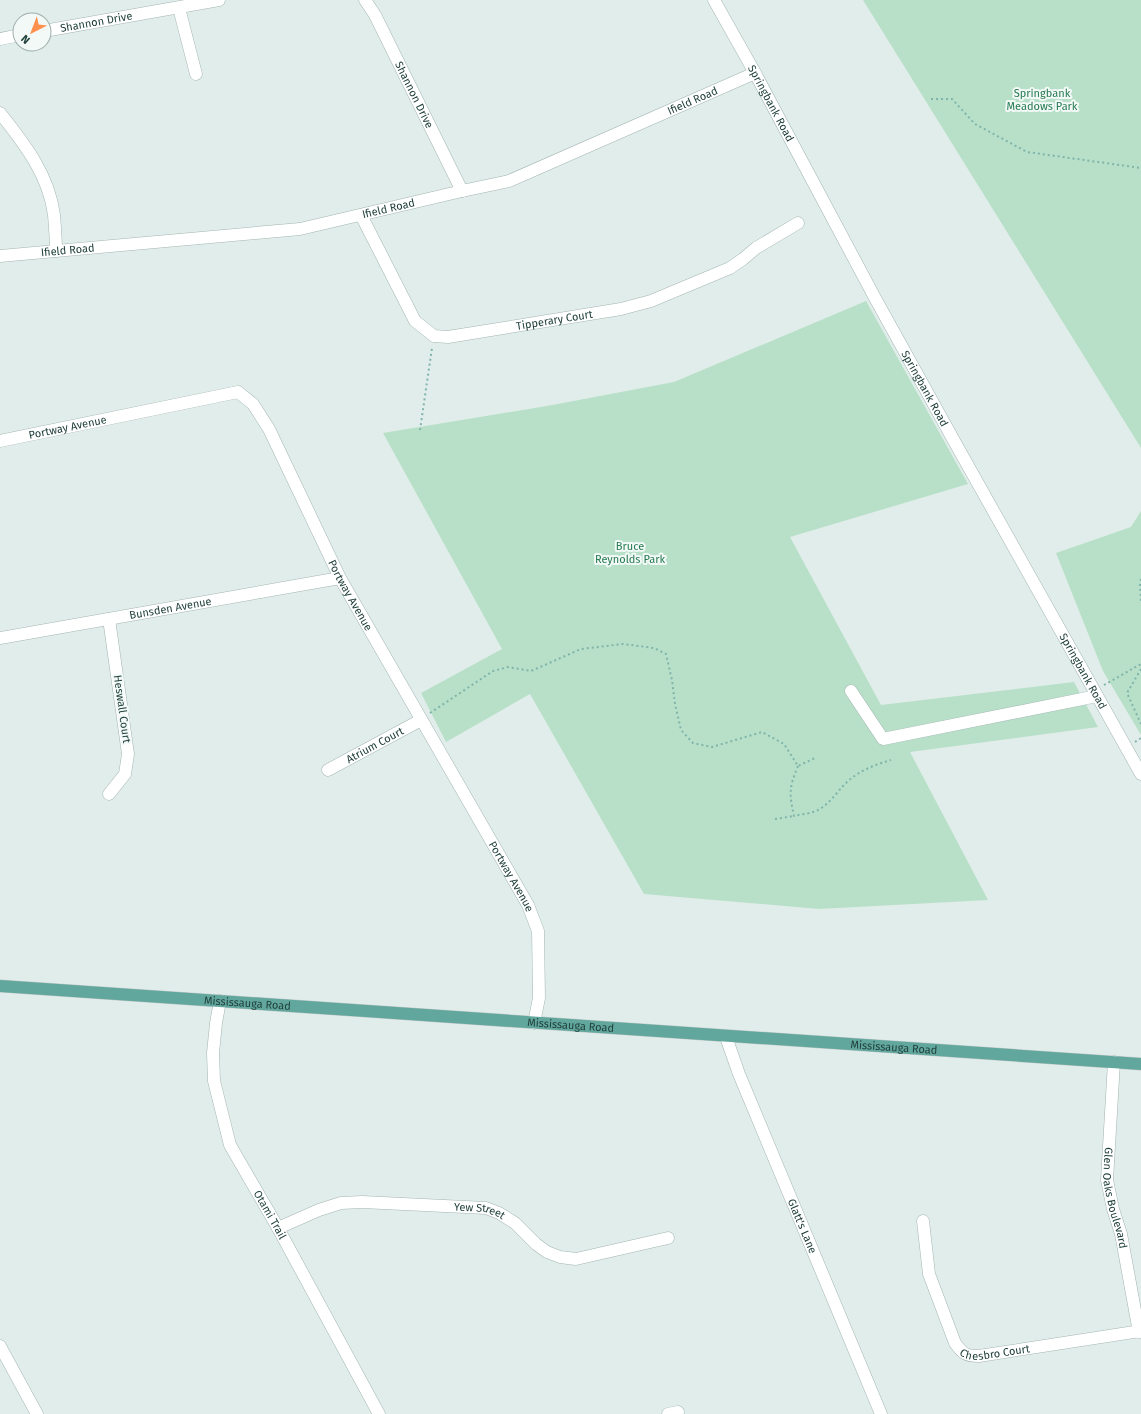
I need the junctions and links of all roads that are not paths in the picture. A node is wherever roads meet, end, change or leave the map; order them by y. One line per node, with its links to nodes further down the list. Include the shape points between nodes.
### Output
1 (219, 0): 4 (street, Shannon Drive)
2 (365, 0): 11 (street, Shannon Drive)
3 (714, 0): 8 (street, Springbank Road)
4 (179, 8): 5 (street, Shannon Drive); 9 (street)
5 (52, 30)
6 (12, 37): 7 (street)
7 (0, 39)
8 (755, 73): 11 (street, Ifield Road, via 509,181); 21 (street, Springbank Road, via 882,311)
9 (196, 74)
10 (0, 113): 14 (street, via 38,165 54,213)
11 (462, 191): 12 (street, Ifield Road)
12 (361, 215): 13 (street, Tipperary Court, via 415,321 434,336 448,337 621,309 652,301 730,268 756,248); 14 (street, Ifield Road, via 300,229)
13 (798, 223)
14 (56, 251): 15 (street, Ifield Road)
15 (0, 256)
16 (0, 441): 17 (street, Portway Avenue, via 238,392 253,404 269,429)
17 (340, 578): 18 (street, Bunsden Avenue); 22 (street, Portway Avenue)
18 (109, 619): 19 (street, Bunsden Avenue); 25 (street, Heswall Court, via 128,754 125,774)
19 (0, 638)
20 (851, 692): 21 (street, via 883,739)
21 (1096, 693): 24 (street, Springbank Road)
22 (421, 720): 23 (street, Atrium Court); 28 (street, Portway Avenue, via 528,905 538,931 539,998)
23 (328, 770)
24 (1141, 774)
25 (109, 794)
26 (0, 986): 27 (main road, Mississauga Road)
27 (220, 1001): 28 (main road, Mississauga Road); 33 (street, Otami Trail, via 213,1053 214,1082 221,1114 230,1145)
28 (534, 1023): 29 (main road, Mississauga Road)
29 (726, 1037): 30 (main road, Mississauga Road); 39 (street, Glatt's Lane, via 742,1082)
30 (1114, 1062): 31 (main road, Mississauga Road); 35 (street, Glen Oaks Boulevard, via 1107,1180 1121,1234)
31 (1141, 1064)
32 (923, 1221): 35 (street, Chesbro Court, via 929,1274 955,1343 969,1356)
33 (278, 1228): 34 (street, Yew Street, via 341,1203 362,1202 486,1208 515,1223 547,1252 576,1259); 38 (street, Otami Trail)
34 (668, 1238)
35 (1140, 1331)
36 (0, 1346): 37 (street)
37 (37, 1414)
38 (379, 1414)
39 (881, 1414)

